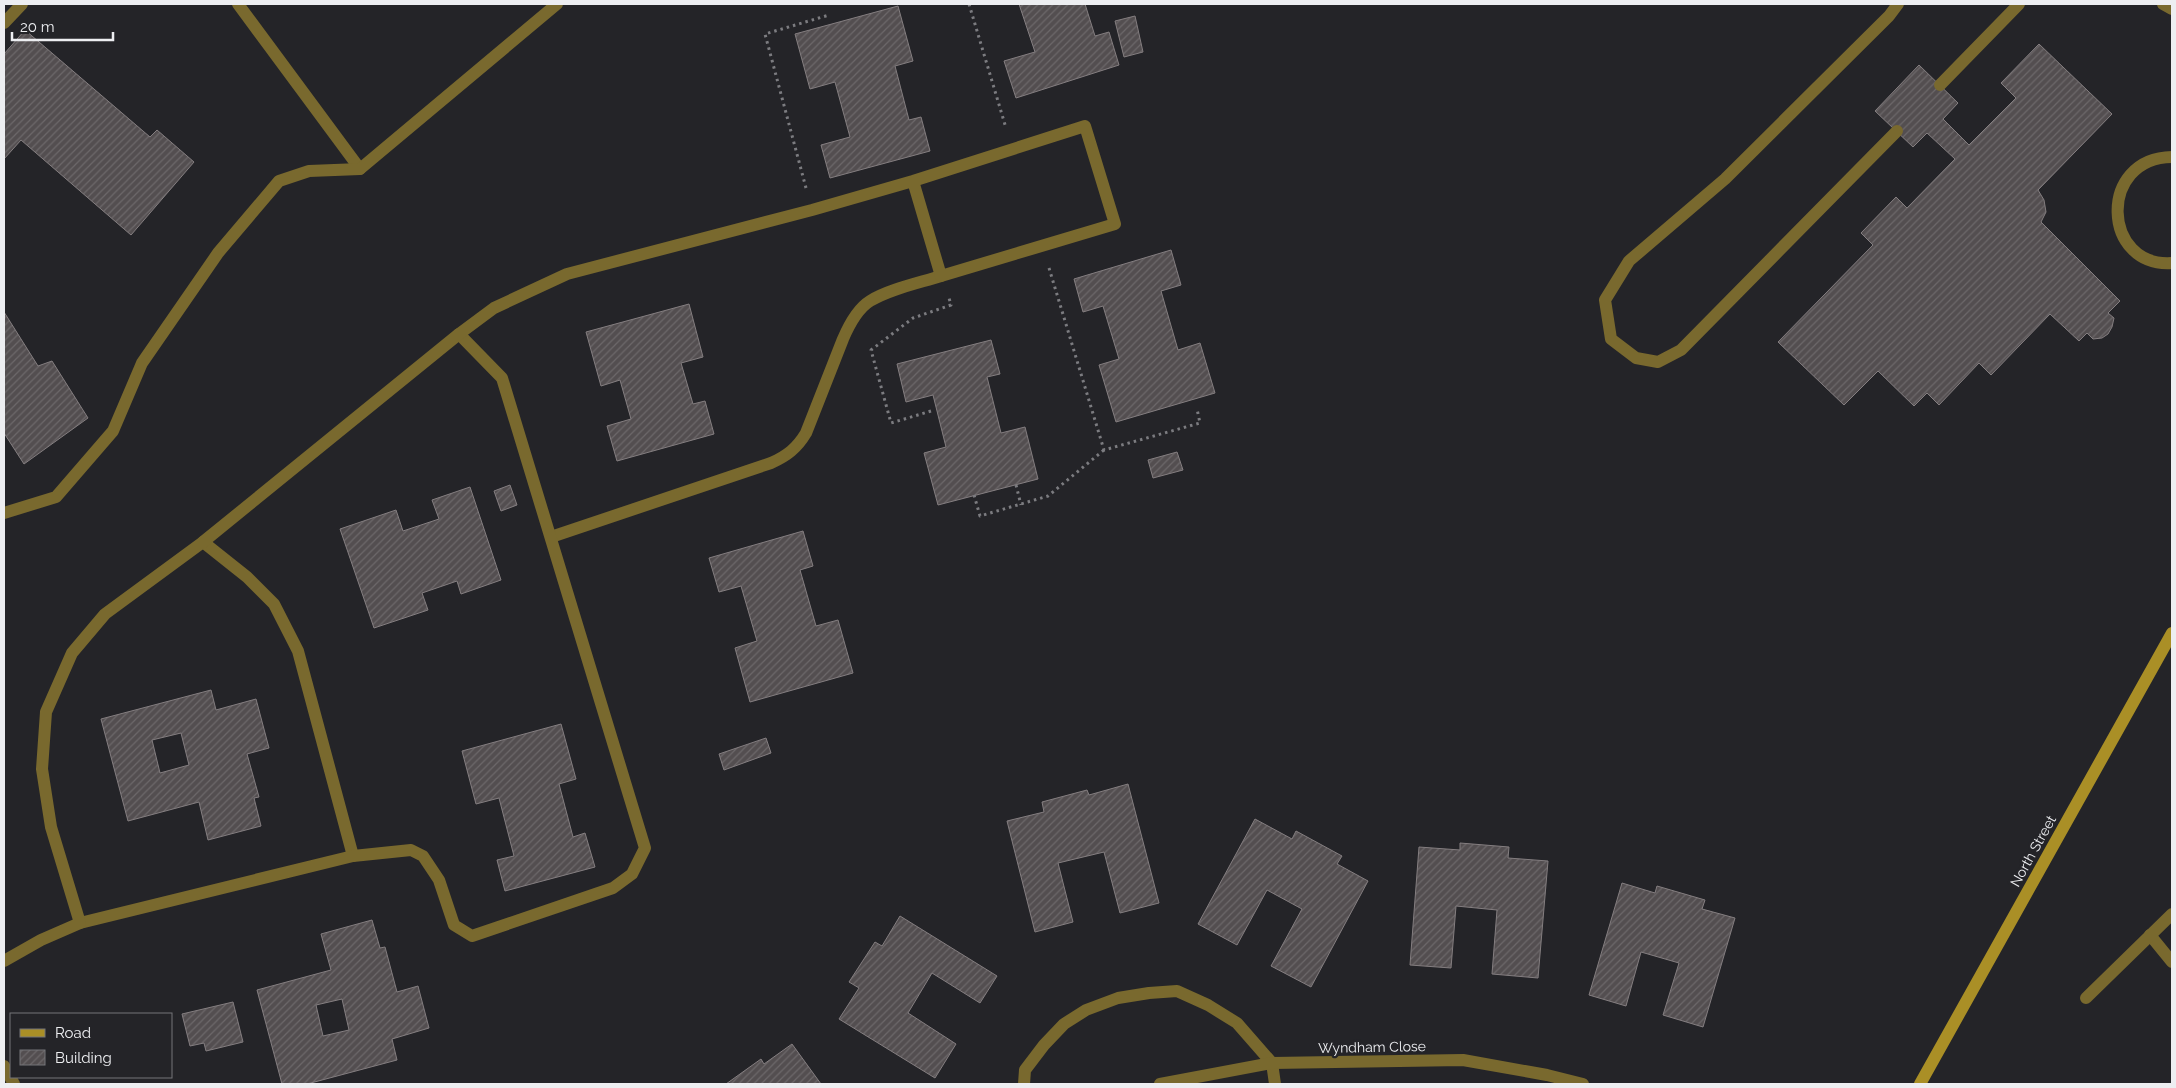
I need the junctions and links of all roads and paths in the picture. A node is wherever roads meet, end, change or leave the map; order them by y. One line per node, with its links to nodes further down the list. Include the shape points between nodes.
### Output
1 (22, 4): 10 (street)
2 (238, 4): 15 (street)
3 (557, 4): 15 (street)
4 (969, 4): 13 (path)
5 (1898, 4): 12 (street, via 1725,179 1629,261 1604,300 1611,339 1636,358 1658,362 1682,350)
6 (2019, 4): 11 (street)
7 (2163, 4): 8 (street)
8 (2172, 9)
9 (829, 15): 17 (path, via 765,34)
10 (4, 23)
11 (1940, 85)
12 (1897, 132)
13 (1012, 149): 16 (street); 18 (street, via 1085,126 1115,224)
14 (2172, 157): 19 (street, via 2153,160 2137,168 2125,181 2117,198 2116,216 2121,233 2131,248 2146,259)
15 (360, 169): 28 (street, via 309,171 279,181 218,253 142,363 113,431 56,497)
16 (913, 181): 17 (street); 20 (street)
17 (812, 210): 21 (street, via 567,274 494,308)
18 (1043, 245): 20 (street); 24 (path)
19 (2172, 263)
20 (941, 276): 23 (path, via 951,305 913,318 871,350 891,423); 29 (street, via 869,301 859,312 843,339 806,433 787,456)
21 (459, 334): 29 (street, via 502,378); 30 (street)
22 (1196, 409): 24 (path, via 1200,423)
23 (931, 411)
24 (1104, 450): 27 (path, via 1048,496)
25 (1016, 485): 27 (path)
26 (974, 495): 27 (path, via 980,516)
27 (1021, 505)
28 (4, 513)
29 (551, 537): 32 (street, via 645,848 632,874 613,888 472,936 454,925 440,880 424,856 411,850)
30 (203, 542): 32 (street, via 247,576 274,604 298,650); 34 (street, via 105,614 72,653 46,712 42,768 51,827)
31 (2172, 633): 44 (main road, North Street)
32 (353, 856): 34 (street)
33 (2172, 914): 35 (street)
34 (80, 923): 36 (street, via 40,940)
35 (2150, 935): 37 (street); 38 (street)
36 (4, 961)
37 (2172, 962)
38 (2086, 998)
39 (1272, 1063): 40 (street, via 1237,1024 1208,1005 1177,991 1148,993 1118,998 1086,1010 1064,1024 1025,1070); 41 (street, Wyndham Close); 42 (street); 43 (street, Wyndham Close, via 1463,1060 1547,1074)
40 (1024, 1084)
41 (1160, 1084)
42 (1275, 1084)
43 (1583, 1084)
44 (1920, 1084)

